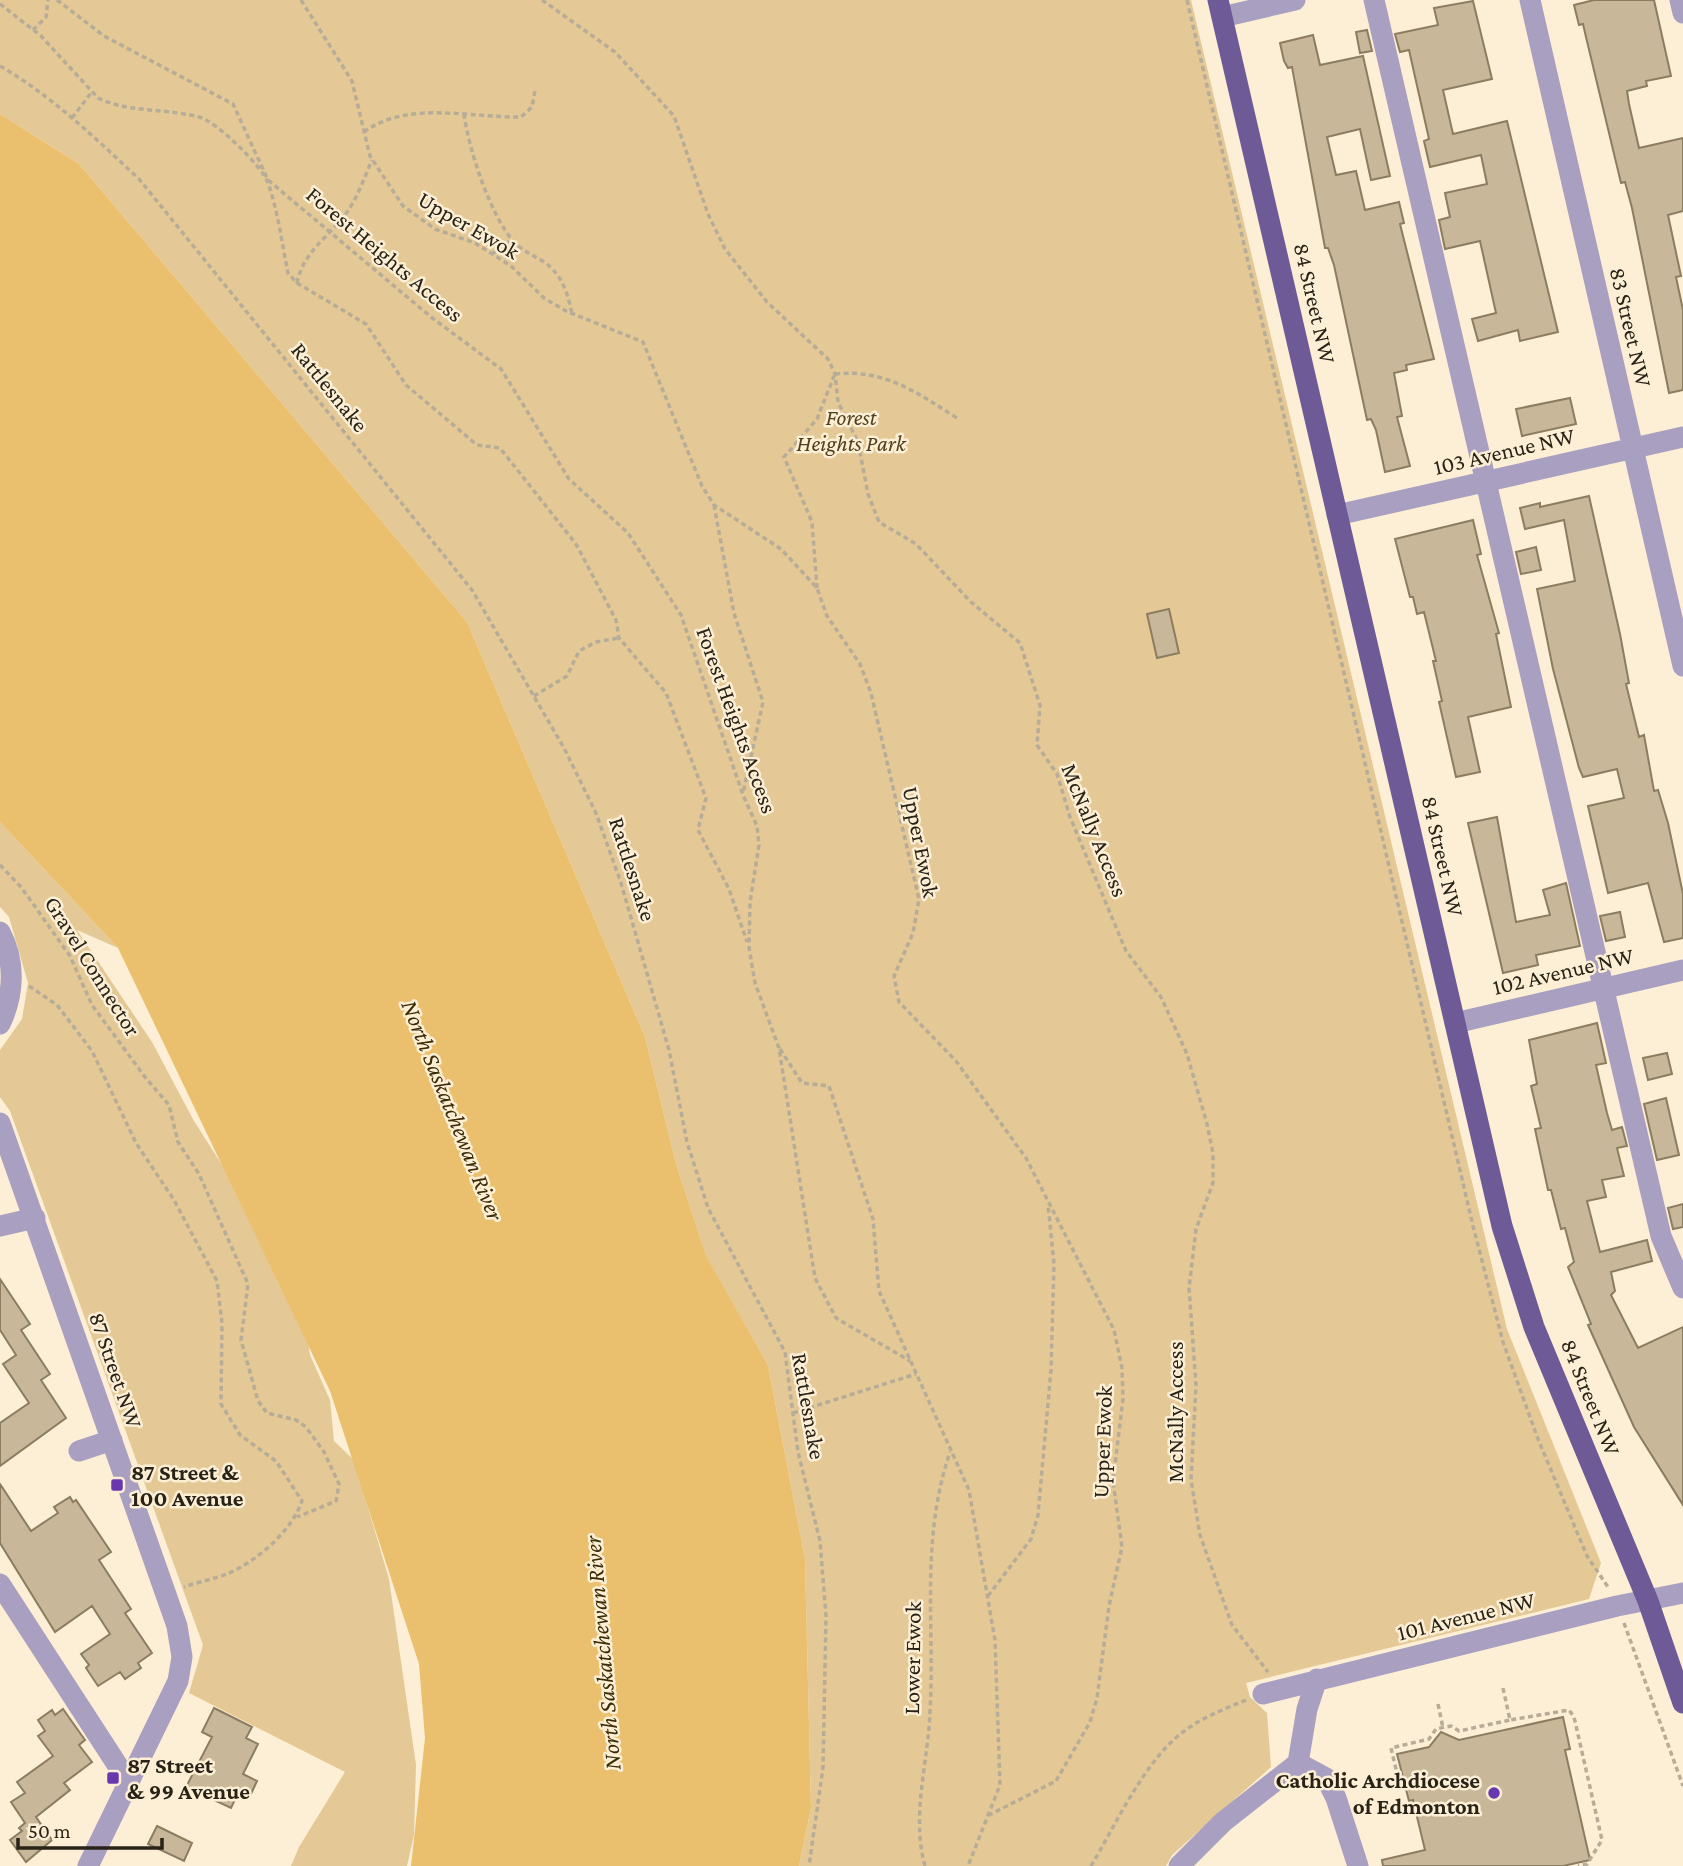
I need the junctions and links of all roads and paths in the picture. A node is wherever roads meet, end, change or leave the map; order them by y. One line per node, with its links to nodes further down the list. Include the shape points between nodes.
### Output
1 (48, 0): 13 (path, via 46,17)
2 (57, 0): 21 (path, Forest Heights Access, via 104,36 233,104)
3 (301, 0): 19 (path, Upper Ewok, via 352,81)
4 (542, 0): 27 (path, McNally Access, via 615,52 674,116 725,249 766,302 828,359)
5 (1187, 0): 60 (path, via 1503,1342 1587,1556)
6 (1295, 0): 11 (street)
7 (1374, 0): 31 (street)
8 (1530, 0): 30 (street, 83 Street NW)
9 (1680, 0): 12 (street)
10 (0, 4): 13 (path)
11 (1220, 9): 33 (main road, 84 Street NW)
12 (1683, 13)
13 (33, 30): 16 (path)
14 (0, 66): 18 (path, Rattlesnake, via 26,80)
15 (536, 91): 17 (path, via 532,107 521,117)
16 (91, 93): 18 (path); 21 (path, via 109,103 199,117 218,126)
17 (464, 114): 19 (path, via 380,120); 23 (path, via 475,158)
18 (72, 118): 37 (path, Rattlesnake, via 139,179 472,590)
19 (364, 132): 20 (path, Upper Ewok)
20 (372, 160): 22 (path, via 345,215); 24 (path, Upper Ewok, via 403,206 435,229)
21 (268, 180): 22 (path, Forest Heights Access); 25 (path, via 288,273)
22 (329, 231): 25 (path, via 311,251); 38 (path, Forest Heights Access, via 501,369 569,479 628,533 681,615)
23 (512, 240): 24 (path); 26 (path, via 558,275)
24 (492, 254): 26 (path, Upper Ewok, via 544,298)
25 (297, 283): 35 (path, via 366,324 406,385 477,445 500,448 576,544 616,620)
26 (572, 314): 32 (path, Upper Ewok, via 643,342)
27 (835, 374): 28 (path, via 879,375); 34 (path, via 817,419 784,457 812,522); 69 (path, McNally Access, via 838,402 858,442 868,494 879,522 916,544 971,602 1020,643 1040,705 1037,745 1056,774 1126,951 1161,997 1187,1054 1214,1168 1196,1229 1189,1288 1196,1385 1191,1480 1200,1535 1232,1625 1269,1674 1270,1683)
28 (957, 418)
29 (1683, 437): 30 (street, 103 Avenue NW)
30 (1632, 449): 31 (street, 103 Avenue NW); 36 (street, 83 Street NW)
31 (1485, 482): 33 (street, 103 Avenue NW); 44 (street)
32 (714, 505): 34 (path, Upper Ewok, via 781,549); 38 (path, via 734,613 763,702)
33 (1337, 515): 45 (main road, 84 Street NW)
34 (817, 588): 49 (path, Upper Ewok, via 827,616 860,664 871,693 919,899 913,933 894,976 899,1002 956,1060 1026,1158)
35 (619, 638): 37 (path, via 596,642 579,652 567,676); 41 (path, via 666,693 706,798 698,830 729,888)
36 (1683, 666)
37 (534, 696): 55 (path, Rattlesnake, via 596,813 669,1050 687,1142 708,1208 785,1352)
38 (743, 795): 41 (path, Forest Heights Access, via 757,826 758,845)
39 (0, 864): 59 (path, Gravel Connector, via 70,957 92,1005 169,1105 178,1142 199,1174 248,1284 241,1340 258,1401 267,1413 306,1427 338,1484 336,1501)
40 (0, 932): 43 (street)
41 (749, 947): 47 (path, Forest Heights Access, via 755,983)
42 (1683, 970): 44 (street, 102 Avenue NW)
43 (12, 974): 46 (street, via 12,995); 59 (path, via 57,1005 92,1051 136,1143 211,1269 220,1291 221,1404 240,1435 276,1461 302,1501)
44 (1604, 988): 45 (street, 102 Avenue NW); 52 (street, via 1661,1236)
45 (1455, 1023): 65 (main road, 84 Street NW, via 1502,1226 1534,1327)
46 (0, 1024)
47 (779, 1048): 53 (path, via 802,1083 829,1086 873,1219 879,1291); 53 (path, Forest Heights Access, via 816,1278 836,1318)
48 (0, 1123): 50 (street, 87 Street NW)
49 (1048, 1202): 64 (path, via 1054,1264 1051,1370 1038,1516 1031,1539); 78 (path, Upper Ewok, via 1114,1330 1122,1368 1113,1481 1122,1547 1090,1722 1056,1781)
50 (35, 1218): 51 (street); 56 (street, 87 Street NW)
51 (0, 1226)
52 (1683, 1288)
53 (910, 1361): 54 (path)
54 (916, 1374): 55 (path); 58 (path)
55 (793, 1413): 80 (path, Rattlesnake, via 820,1541 826,1616 823,1768)
56 (112, 1440): 57 (street); 62 (street, 87 Street NW)
57 (79, 1451)
58 (951, 1451): 64 (path, via 969,1490); 81 (path, Lower Ewok, via 931,1530 930,1712 918,1839)
59 (296, 1517): 62 (path, via 263,1552 228,1573)
60 (1604, 1579)
61 (0, 1584): 75 (street)
62 (165, 1592): 75 (street, 87 Street NW, via 182,1657 178,1681)
63 (1683, 1593): 65 (street, 101 Avenue NW)
64 (988, 1596): 78 (path, via 995,1640 1000,1785)
65 (1648, 1601): 67 (street, 101 Avenue NW); 70 (main road, 84 Street NW)
66 (1628, 1632): 77 (path)
67 (1317, 1679): 69 (street, 101 Avenue NW); 74 (street)
68 (1503, 1688): 72 (path)
69 (1263, 1694): 83 (path, via 1181,1732 1151,1767)
70 (1683, 1703)
71 (1438, 1704): 73 (path)
72 (1510, 1720): 73 (path, via 1460,1731); 86 (path, via 1560,1709 1569,1710 1574,1717 1602,1840 1587,1864)
73 (1443, 1728): 76 (path, via 1436,1729 1429,1739 1391,1748)
74 (1298, 1763): 84 (street, via 1223,1822); 85 (street, via 1326,1778)
75 (129, 1783): 79 (street, 87 Street NW)
76 (1400, 1786)
77 (1683, 1786)
78 (989, 1815): 82 (path)
79 (88, 1866)
80 (809, 1866)
81 (925, 1866)
82 (968, 1866)
83 (1091, 1866)
84 (1179, 1866)
85 (1358, 1866)
86 (1578, 1866)

